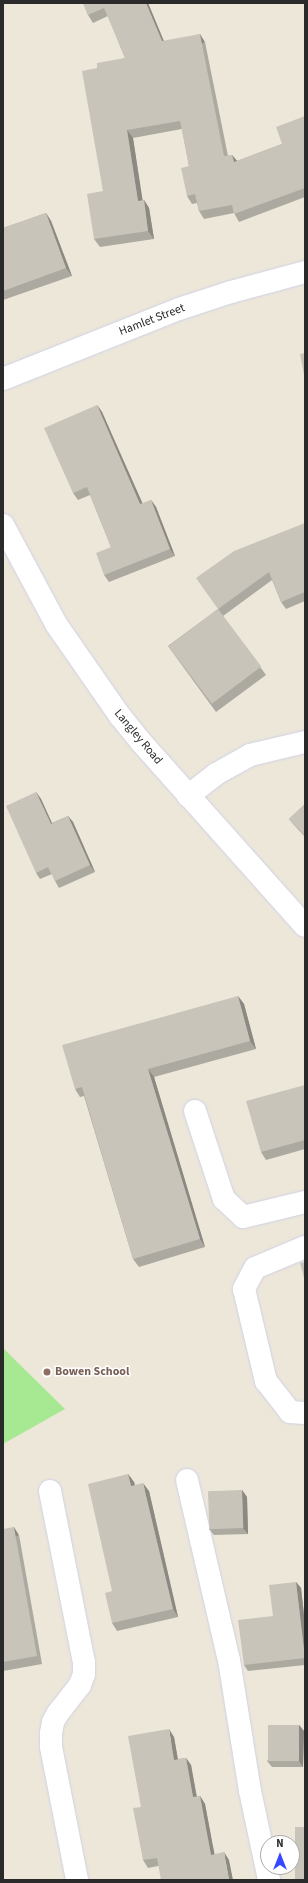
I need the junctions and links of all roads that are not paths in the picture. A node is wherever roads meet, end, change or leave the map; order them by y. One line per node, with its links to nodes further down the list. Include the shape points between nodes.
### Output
1 (305, 272): 2 (street, Hamlet Street, via 179,309)
2 (3, 379)
3 (3, 525): 5 (street, Langley Road, via 36,591 78,658 137,737)
4 (305, 742): 5 (street, via 250,755 216,774)
5 (188, 796): 6 (street, Langley Road)
6 (305, 926)
7 (195, 1111): 8 (street, via 224,1199 243,1217)
8 (305, 1202)
9 (305, 1247): 10 (street, via 255,1268 244,1289 266,1381 290,1412)
10 (305, 1413)
11 (187, 1480): 14 (street, via 226,1646 250,1792)
12 (50, 1491): 13 (street, via 84,1662 84,1674 80,1685 58,1713 51,1733 51,1747)
13 (76, 1880)
14 (269, 1880)

